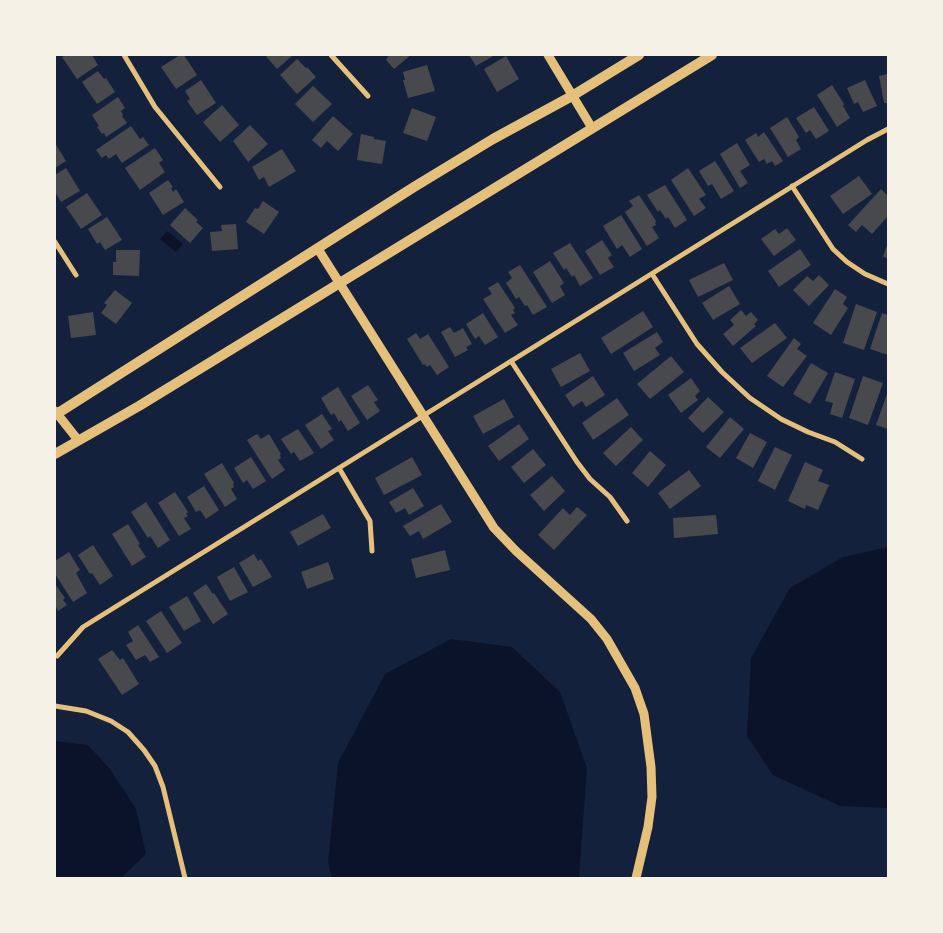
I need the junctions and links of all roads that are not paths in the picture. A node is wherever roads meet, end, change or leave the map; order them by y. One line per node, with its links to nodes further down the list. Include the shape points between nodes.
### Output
1 (124, 55): 11 (street, via 155,107)
2 (332, 55): 6 (street)
3 (548, 55): 7 (street)
4 (640, 55): 7 (main road)
5 (712, 55): 8 (main road)
6 (368, 96)
7 (572, 96): 8 (street); 13 (main road, via 493,139)
8 (592, 128): 16 (main road)
9 (888, 129): 10 (street)
10 (792, 186): 14 (street); 17 (street, via 833,249 865,274)
11 (220, 187)
12 (55, 242): 15 (street)
13 (318, 249): 16 (street); 19 (main road)
14 (652, 274): 18 (street); 23 (street, via 697,344 750,398 781,419 835,442)
15 (76, 275)
16 (338, 282): 20 (street); 21 (main road)
17 (888, 284)
18 (511, 361): 20 (street); 25 (street, via 577,462 610,497)
19 (56, 413): 21 (street)
20 (424, 415): 24 (street); 30 (street, via 494,528 591,619 635,688 644,714 652,797)
21 (78, 440): 22 (main road)
22 (55, 454)
23 (862, 459)
24 (339, 468): 26 (street, via 370,521); 27 (street, via 83,627)
25 (627, 521)
26 (372, 551)
27 (56, 656)
28 (55, 706): 29 (street, via 86,711 111,721 128,732 144,750 163,787)
29 (185, 878)
30 (636, 878)

